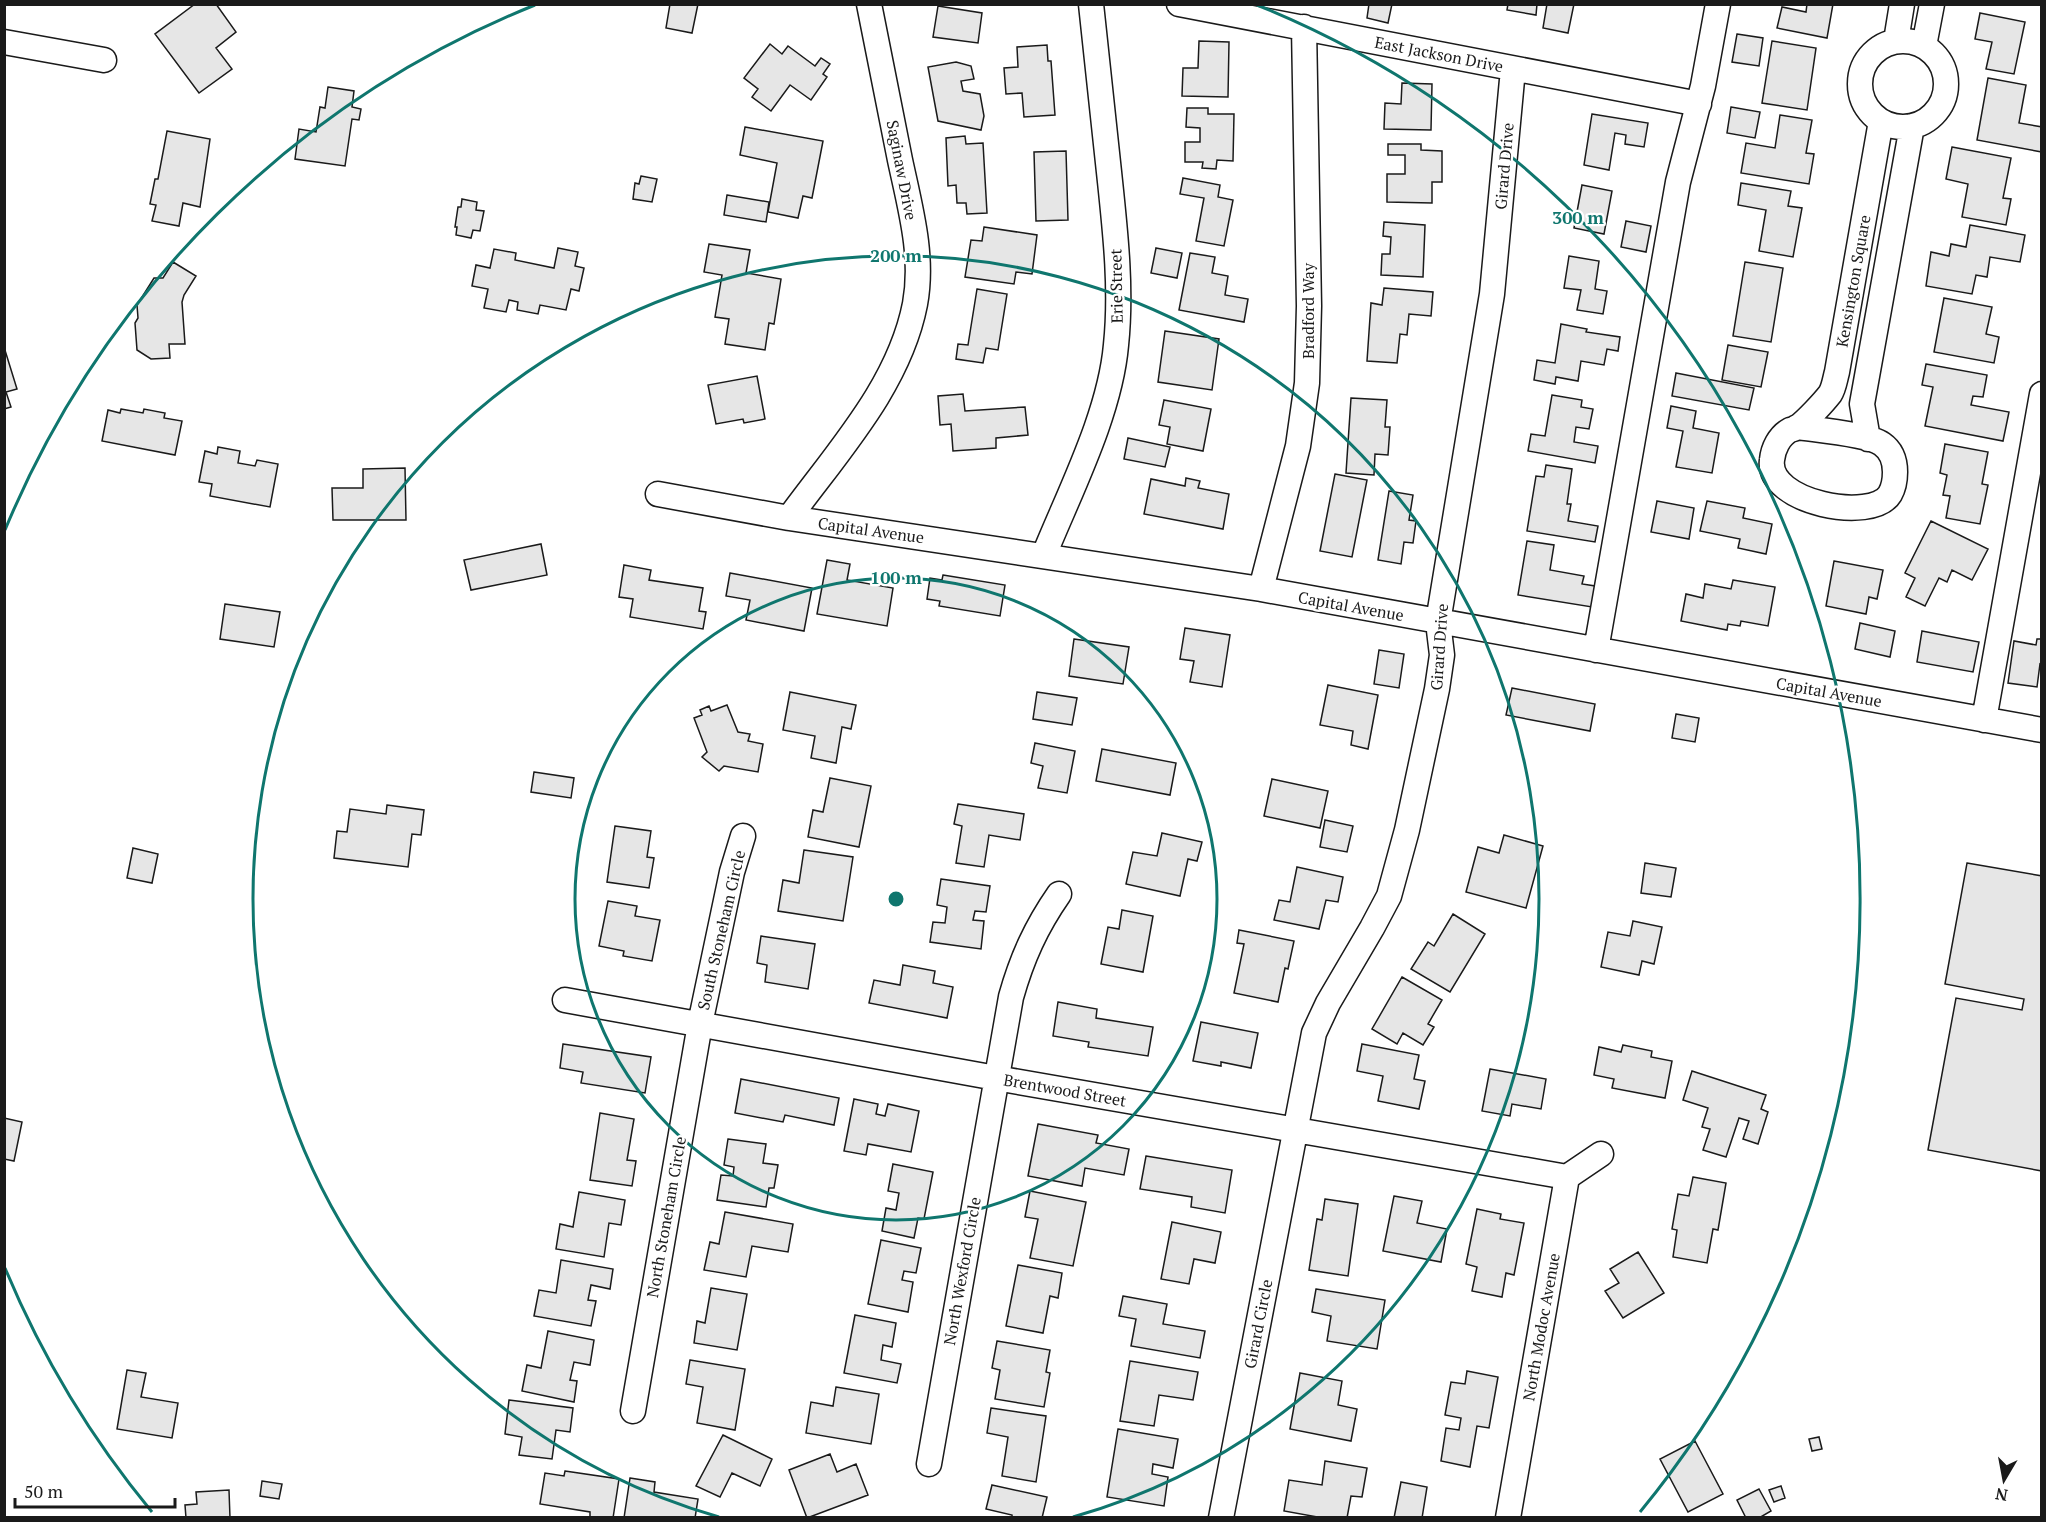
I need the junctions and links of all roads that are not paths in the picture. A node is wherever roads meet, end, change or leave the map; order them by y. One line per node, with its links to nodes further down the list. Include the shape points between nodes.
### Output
1 (869, 4): 20 (street, Saginaw Drive, via 914,230 919,271 915,304 896,359 875,399)
2 (1091, 4): 21 (street, Erie Street, via 1114,220 1116,345 1095,429)
3 (1179, 4): 7 (street, East Jackson Drive)
4 (1718, 4): 13 (street)
5 (1902, 4): 8 (street)
6 (1932, 4): 10 (street)
7 (1304, 27): 12 (street, East Jackson Drive); 22 (street, Bradford Way, via 1307,383 1298,446)
8 (1896, 41): 10 (street); 14 (street, via 1877,49 1860,76 1866,106)
9 (4, 42): 11 (street)
10 (1924, 46): 15 (street, via 1940,60 1946,90 1930,117)
11 (105, 60)
12 (1513, 69): 13 (street, East Jackson Drive); 23 (street, Girard Drive, via 1492,294)
13 (1699, 104): 24 (street, via 1678,182)
14 (1881, 121): 15 (street); 17 (street, Kensington Square, via 1837,372 1831,392)
15 (1912, 126): 18 (street, Kensington Square, via 1862,404)
16 (2042, 394): 25 (street)
17 (1797, 428): 18 (street, Kensington Square); 18 (street, Kensington Square, via 1788,431 1775,445 1771,463 1775,477 1803,499 1823,505 1875,506 1890,495 1895,481 1891,453)
18 (1868, 438)
19 (658, 494): 20 (street, Capital Avenue)
20 (789, 518): 21 (street, Capital Avenue)
21 (1044, 555): 22 (street, Capital Avenue)
22 (1261, 589): 23 (street, Capital Avenue)
23 (1438, 622): 24 (street, Capital Avenue); 32 (street, Girard Drive, via 1442,656 1437,689 1389,896 1314,1033)
24 (1596, 650): 25 (street, Capital Avenue)
25 (1984, 720): 26 (street, Capital Avenue)
26 (2042, 730)
27 (743, 836): 30 (street, South Stoneham Circle)
28 (1059, 894): 31 (street, North Wexford Circle, via 1020,964)
29 (564, 1000): 30 (street, Brentwood Street)
30 (700, 1024): 31 (street, Brentwood Street); 35 (street, North Stoneham Circle)
31 (996, 1078): 32 (street, Brentwood Street); 36 (street, North Wexford Circle)
32 (1295, 1131): 34 (street, Brentwood Street); 37 (street, Girard Circle)
33 (1601, 1154): 34 (street)
34 (1567, 1177): 38 (street, North Modoc Avenue)
35 (633, 1411)
36 (928, 1464)
37 (1221, 1518)
38 (1508, 1518)

